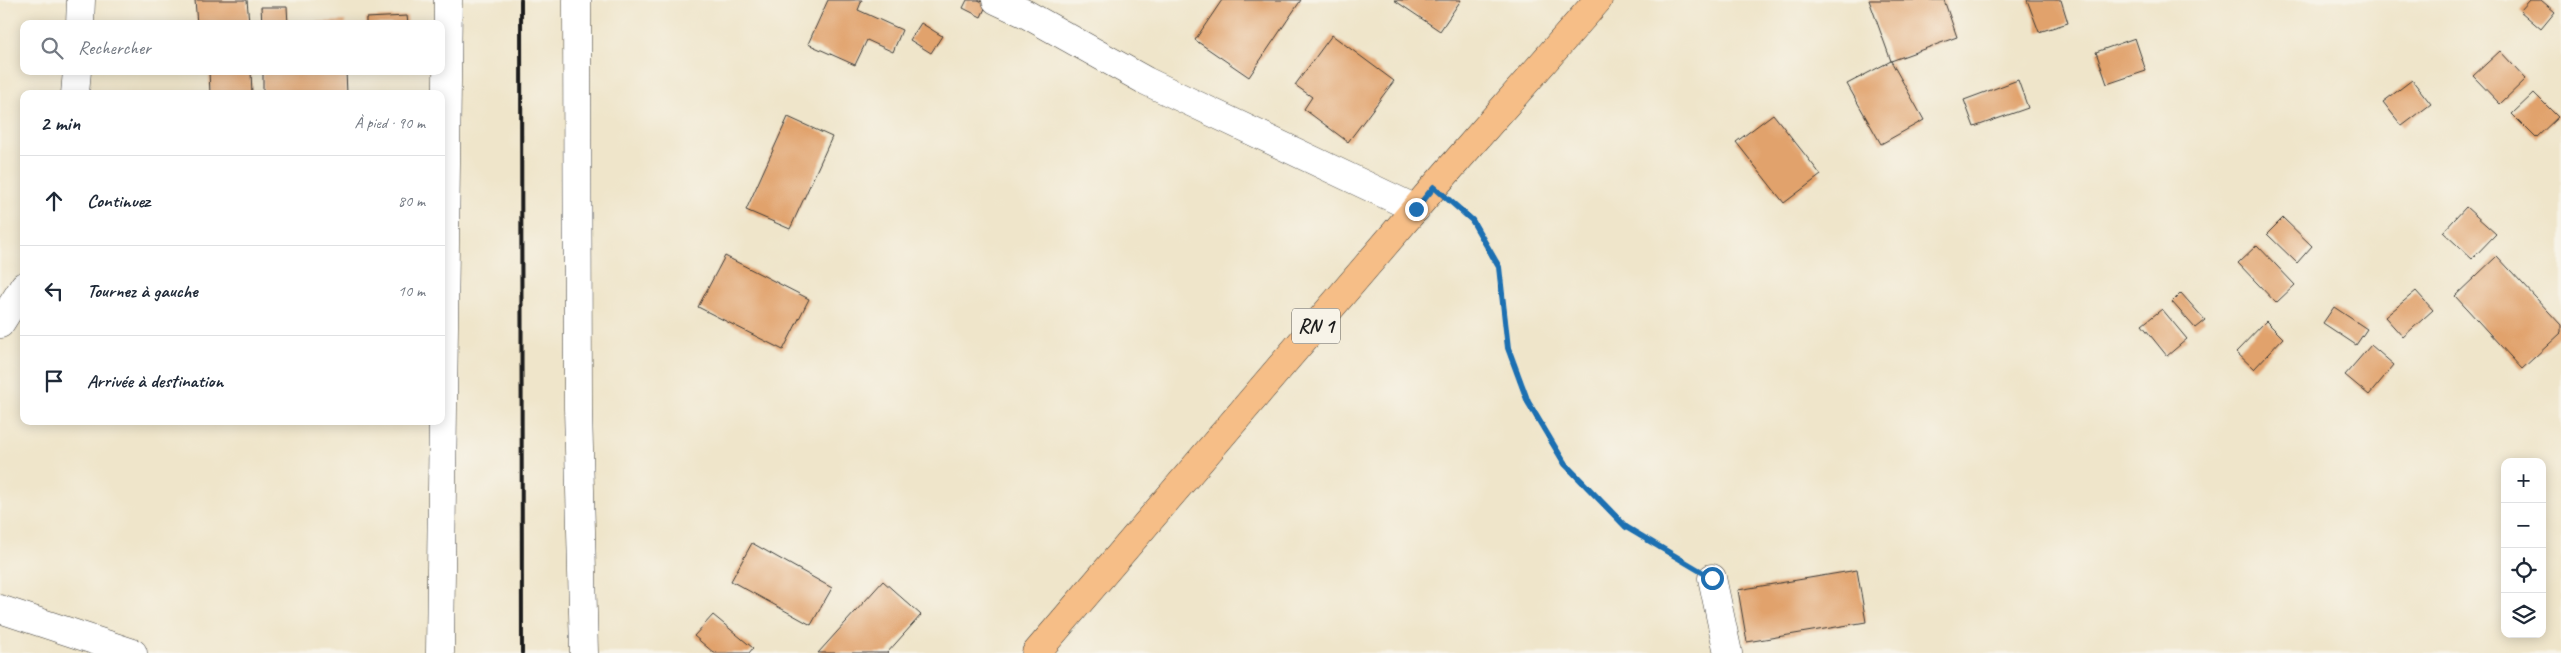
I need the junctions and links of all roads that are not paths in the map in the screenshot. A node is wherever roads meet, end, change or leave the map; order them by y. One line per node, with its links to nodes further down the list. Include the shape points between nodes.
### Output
1 (82, 0): 6 (street)
2 (448, 0): 10 (street)
3 (577, 0): 18 (street, via 578,408)
4 (996, 0): 9 (street, via 1146,81)
5 (1598, 0): 9 (main road, RN 1)
6 (80, 20)
7 (77, 75): 8 (street)
8 (75, 90)
9 (1416, 209): 19 (main road, RN 1)
10 (445, 244)
11 (20, 292): 12 (street)
12 (0, 324)
13 (443, 425): 17 (street)
14 (1712, 578): 20 (street)
15 (0, 609): 16 (street)
16 (133, 653)
17 (440, 653)
18 (584, 653)
19 (1036, 653)
20 (1728, 653)

